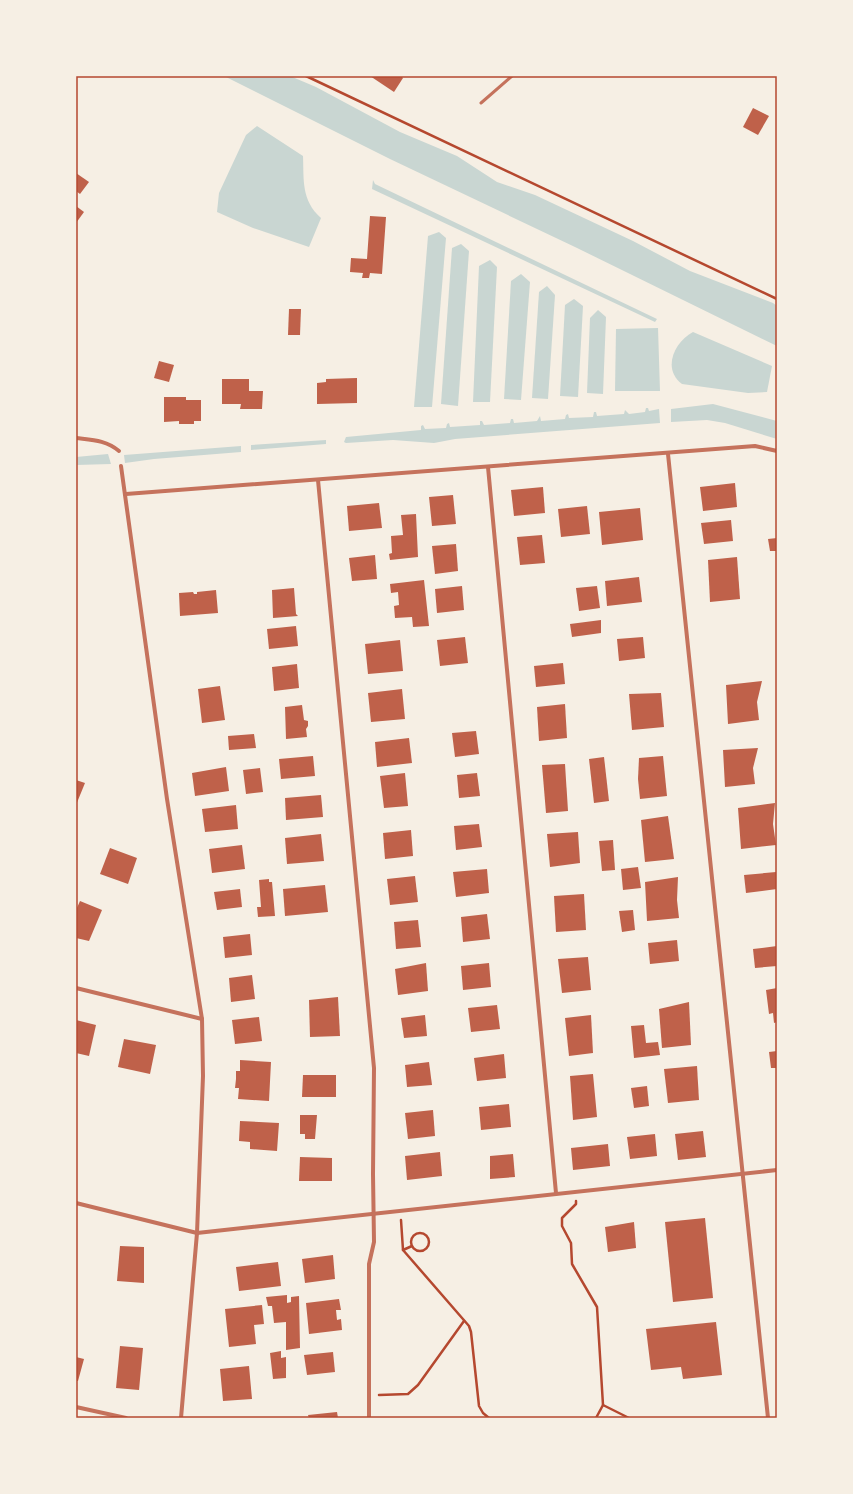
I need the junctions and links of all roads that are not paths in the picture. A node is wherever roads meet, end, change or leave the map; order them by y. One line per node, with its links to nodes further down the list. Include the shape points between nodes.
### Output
1 (512, 76): 2 (lane)
2 (481, 103)
3 (76, 438): 4 (street, via 96,440 112,445)
4 (119, 451)
5 (777, 451): 6 (street, via 755,446)
6 (668, 454): 8 (street); 14 (street)
7 (121, 466): 10 (street)
8 (488, 467): 9 (street); 15 (street)
9 (318, 480): 10 (street); 17 (street, via 374,1068)
10 (126, 494): 12 (street, via 167,799)
11 (76, 988): 12 (street)
12 (202, 1019): 18 (street, via 203,1076)
13 (777, 1170): 14 (street)
14 (742, 1173): 15 (street); 23 (street)
15 (556, 1193): 17 (street)
16 (76, 1203): 18 (street)
17 (374, 1214): 18 (street); 22 (street, via 374,1242 369,1264)
18 (197, 1233): 21 (street)
19 (76, 1407): 20 (street)
20 (126, 1418)
21 (181, 1418)
22 (369, 1418)
23 (768, 1418)

